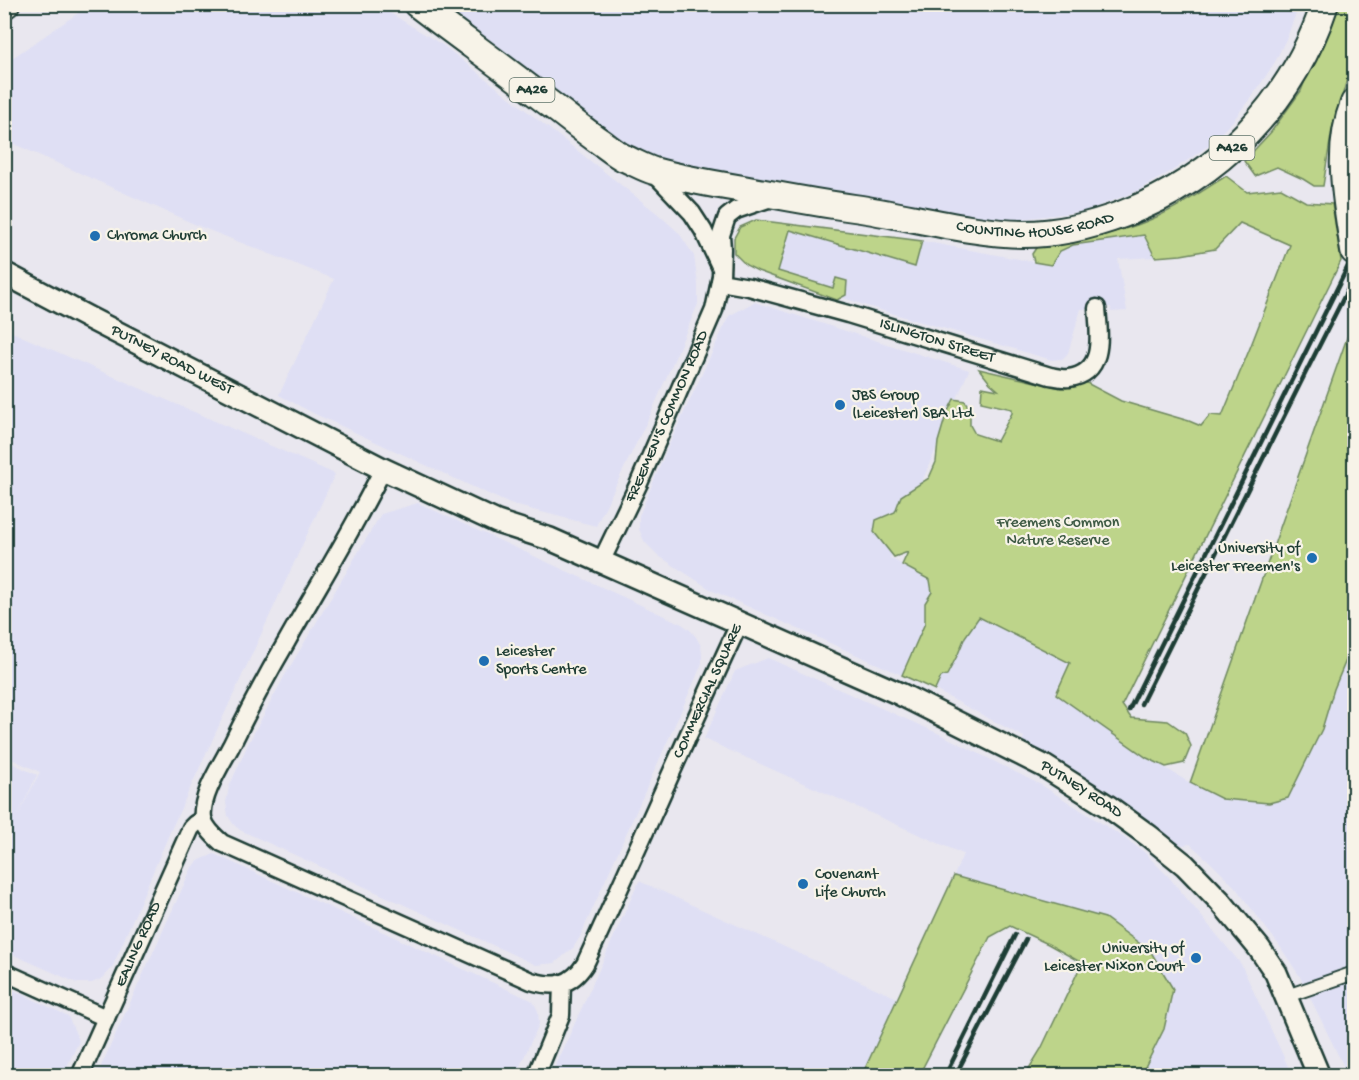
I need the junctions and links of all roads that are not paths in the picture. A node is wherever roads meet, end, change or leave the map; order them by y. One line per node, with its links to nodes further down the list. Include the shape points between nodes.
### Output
1 (417, 4): 4 (main road, A426, via 590,135 620,156)
2 (1325, 4): 5 (main road, COUNTING HOUSE ROAD / A426, via 1293,74 1241,140 1201,174 1169,193 1109,219 1080,228 1024,234 966,229)
3 (1354, 103): 6 (main road, via 1344,156 1345,194)
4 (651, 170): 5 (main road, COUNTING HOUSE ROAD / A426); 8 (street, via 693,213)
5 (778, 196): 8 (street, FREEMEN'S COMMON ROAD, via 736,210 728,217 721,235)
6 (1354, 246)
7 (4, 273): 10 (street, PUTNEY ROAD WEST)
8 (721, 274): 9 (street, ISLINGTON STREET, via 749,287 1050,376 1068,378 1091,367 1097,355); 11 (street, FREEMEN'S COMMON ROAD, via 714,310)
9 (1097, 308)
10 (383, 469): 11 (street, COMMERCIAL SQUARE, via 497,522); 13 (street, via 238,732 207,793)
11 (602, 562): 12 (street, COMMERCIAL SQUARE)
12 (739, 624): 16 (street, COMMERCIAL SQUARE, via 585,964 571,980); 17 (street, PUTNEY ROAD, via 992,738 1109,807 1185,865 1220,901 1276,972)
13 (203, 819): 16 (street, via 222,843 531,981 544,985); 18 (street, EALING ROAD, via 191,828)
14 (4, 972): 18 (street)
15 (1354, 973): 17 (street)
16 (562, 983): 20 (street, via 561,1015)
17 (1287, 996): 21 (street, PUTNEY ROAD)
18 (106, 1018): 19 (street, EALING ROAD)
19 (80, 1076)
20 (536, 1076)
21 (1319, 1076)

